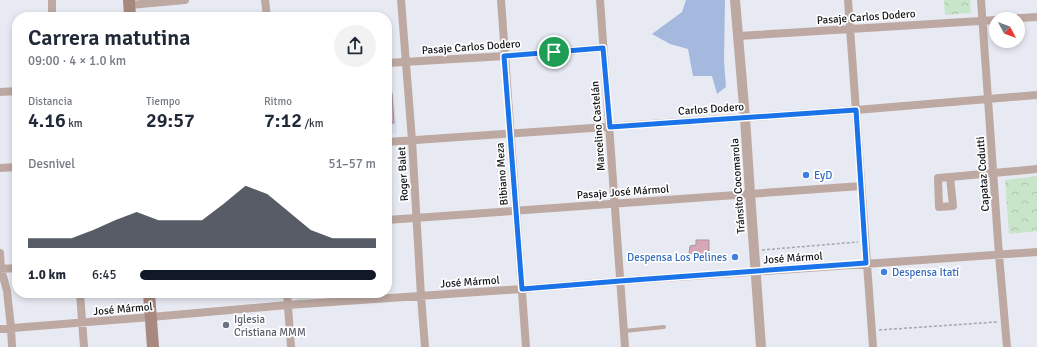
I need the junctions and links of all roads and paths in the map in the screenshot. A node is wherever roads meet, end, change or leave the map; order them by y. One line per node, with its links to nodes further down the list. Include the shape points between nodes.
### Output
1 (52, 0): 11 (street)
2 (185, 0): 10 (street)
3 (265, 0): 12 (street)
4 (401, 0): 21 (street, Roger Balet)
5 (501, 0): 20 (street, Bibiano Meza)
6 (600, 0): 19 (street, Marcelino Castelán)
7 (735, 0): 18 (street, Tránsito Cocomarola)
8 (848, 0): 17 (street)
9 (982, 0): 15 (street, Capataz Codutti)
10 (130, 7)
11 (52, 12)
12 (266, 12)
13 (1037, 17): 14 (street)
14 (1025, 18)
15 (983, 21): 16 (street, Pasaje Carlos Dodero); 17 (street, Pasaje Carlos Dodero); 26 (street, Capataz Codutti)
16 (989, 21)
17 (850, 29): 18 (street, Pasaje Carlos Dodero); 27 (street)
18 (738, 36): 28 (street, Tránsito Cocomarola)
19 (603, 48): 20 (street, Pasaje Carlos Dodero); 29 (street, Marcelino Castelán)
20 (504, 56): 21 (street, Pasaje Carlos Dodero); 30 (street, Bibiano Meza)
21 (405, 62): 22 (street, Pasaje Carlos Dodero); 31 (street, Roger Balet)
22 (392, 63)
23 (12, 91): 24 (street)
24 (0, 92)
25 (1037, 95): 26 (street, Carlos Dodero)
26 (989, 98): 27 (street, Carlos Dodero); 36 (street, Capataz Codutti)
27 (856, 110): 28 (street, Carlos Dodero); 38 (street)
28 (745, 118): 29 (street, Carlos Dodero); 39 (street, Tránsito Cocomarola)
29 (610, 127): 30 (street, Carlos Dodero); 40 (street, Marcelino Castelán)
30 (511, 134): 31 (street, Carlos Dodero); 41 (street, Bibiano Meza)
31 (412, 140): 32 (street, Carlos Dodero); 42 (street, Roger Balet)
32 (392, 142)
33 (12, 167): 34 (street)
34 (0, 168)
35 (1037, 169): 36 (street)
36 (993, 173): 37 (street); 48 (street, Capataz Codutti)
37 (950, 177)
38 (861, 186): 39 (street, Pasaje José Mármol); 44 (street)
39 (750, 193): 40 (street, Pasaje José Mármol); 45 (street, Tránsito Cocomarola)
40 (615, 203): 41 (street, Pasaje José Mármol); 53 (street, Marcelino Castelán)
41 (516, 211): 42 (street, Pasaje José Mármol); 54 (street, Bibiano Meza)
42 (416, 218): 43 (street, Pasaje José Mármol); 55 (street, Roger Balet)
43 (392, 220)
44 (865, 241): 45 (path); 49 (street)
45 (754, 251): 52 (street, Tránsito Cocomarola)
46 (1037, 252): 48 (street, José Mármol)
47 (0, 253): 51 (street)
48 (999, 255): 49 (street, José Mármol); 63 (street, Capataz Codutti)
49 (866, 263): 52 (street, José Mármol); 69 (street)
50 (12, 268): 51 (street)
51 (1, 269): 66 (street, via 7,290)
52 (756, 272): 53 (street, José Mármol); 77 (street, Tránsito Cocomarola)
53 (620, 281): 54 (street, José Mármol); 68 (street, Marcelino Castelán)
54 (522, 289): 55 (street, José Mármol); 75 (street, Bibiano Meza)
55 (421, 296): 60 (street, José Mármol); 74 (street, Roger Balet)
56 (80, 298): 64 (street)
57 (149, 298): 62 (main road)
58 (287, 298): 61 (street)
59 (391, 298): 61 (street, José Mármol)
60 (392, 298)
61 (288, 305): 62 (street, José Mármol); 73 (street)
62 (151, 317): 64 (street, José Mármol); 72 (main road)
63 (1005, 322): 69 (path); 79 (street, Capataz Codutti)
64 (82, 323): 66 (street, José Mármol); 71 (street)
65 (664, 327): 68 (lane)
66 (11, 328): 67 (street, José Mármol); 70 (street)
67 (0, 329)
68 (624, 331): 76 (street, Marcelino Castelán)
69 (871, 331): 78 (street)
70 (12, 347)
71 (84, 347)
72 (153, 347)
73 (291, 347)
74 (425, 347)
75 (526, 347)
76 (626, 347)
77 (761, 347)
78 (872, 347)
79 (1007, 347)

